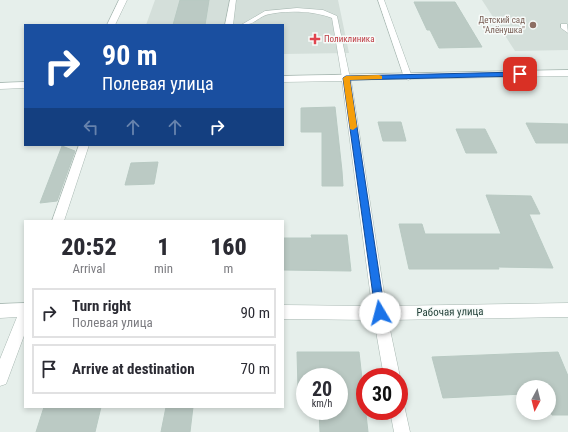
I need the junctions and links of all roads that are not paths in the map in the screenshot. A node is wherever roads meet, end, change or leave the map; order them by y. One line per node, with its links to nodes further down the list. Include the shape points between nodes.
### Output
1 (123, 0): 4 (street)
2 (232, 0): 5 (lane)
3 (381, 0): 8 (lane)
4 (111, 24)
5 (229, 24)
6 (246, 24): 9 (lane, via 267,12 297,7 335,17)
7 (568, 73): 8 (street)
8 (408, 77): 9 (street)
9 (346, 78): 10 (street); 19 (street)
10 (284, 79)
11 (24, 85): 12 (street)
12 (0, 86)
13 (84, 146): 14 (street)
14 (58, 220)
15 (24, 310): 17 (street)
16 (568, 310): 19 (street, Рабочая улица)
17 (0, 311)
18 (284, 312): 19 (street, Рабочая улица)
19 (380, 313): 21 (street)
20 (24, 318): 22 (street)
21 (390, 368)
22 (0, 378)
23 (400, 420): 24 (street)
24 (402, 432)

